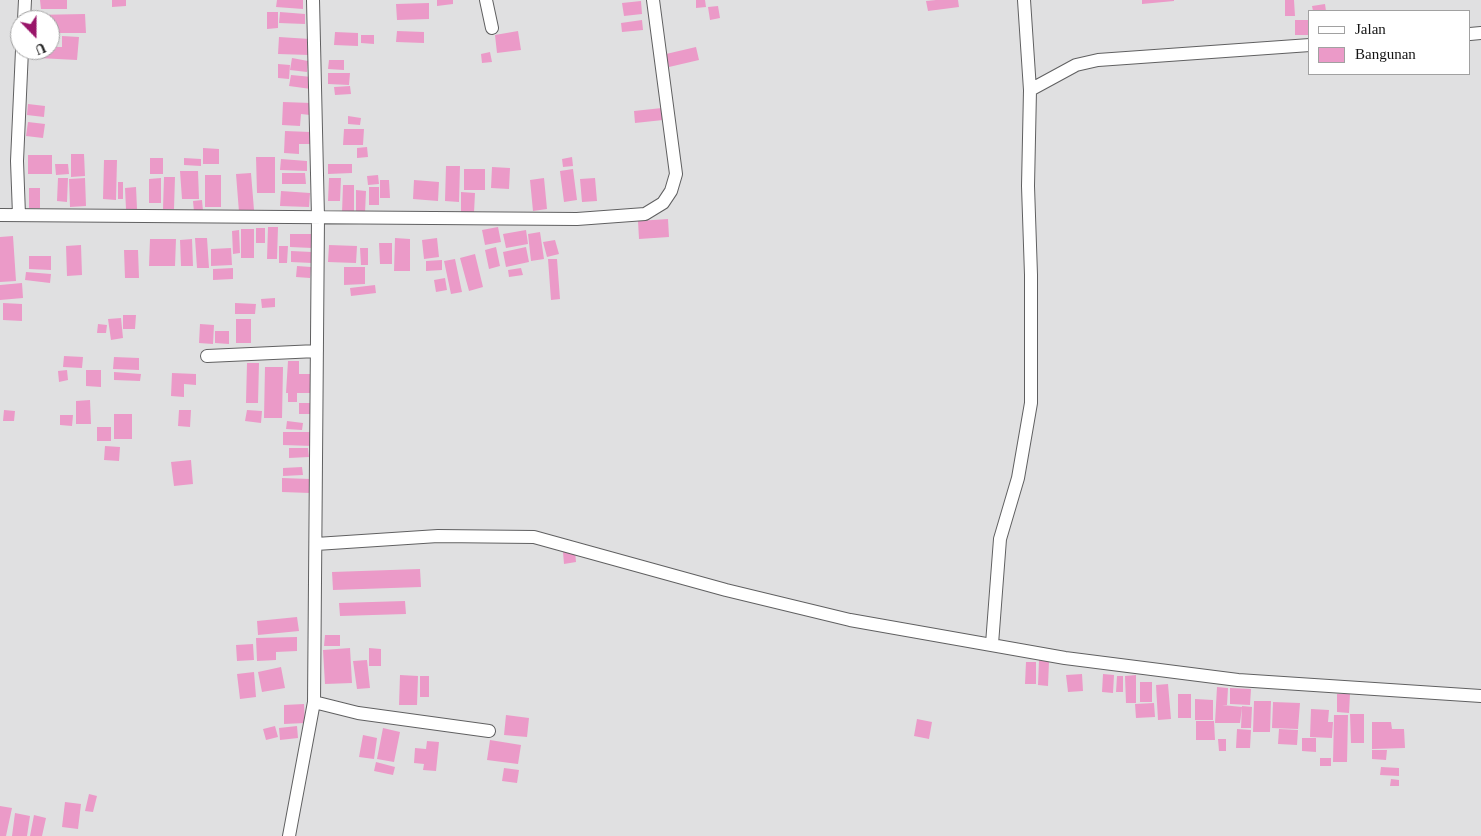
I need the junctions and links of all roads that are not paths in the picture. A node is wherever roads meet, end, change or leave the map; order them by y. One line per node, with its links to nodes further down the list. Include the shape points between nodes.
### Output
1 (314, 0): 11 (street)
2 (486, 0): 5 (street)
3 (652, 0): 11 (street, via 676,174 671,191 655,209 645,214 577,219)
4 (1024, 0): 8 (street)
5 (492, 28)
6 (1308, 45): 8 (street, via 1098,60 1076,65)
7 (22, 60): 10 (street)
8 (1030, 90): 15 (street, via 1031,403 1018,478 1000,539)
9 (0, 215): 10 (street)
10 (19, 215): 11 (street)
11 (318, 217): 12 (street)
12 (317, 351): 13 (street); 14 (street)
13 (207, 356)
14 (316, 544): 15 (street, via 438,536 534,538 850,620); 17 (street)
15 (992, 644): 16 (street, via 1065,658 1209,677)
16 (1481, 696)
17 (314, 702): 18 (street, via 358,713); 19 (street)
18 (489, 731)
19 (289, 836)

